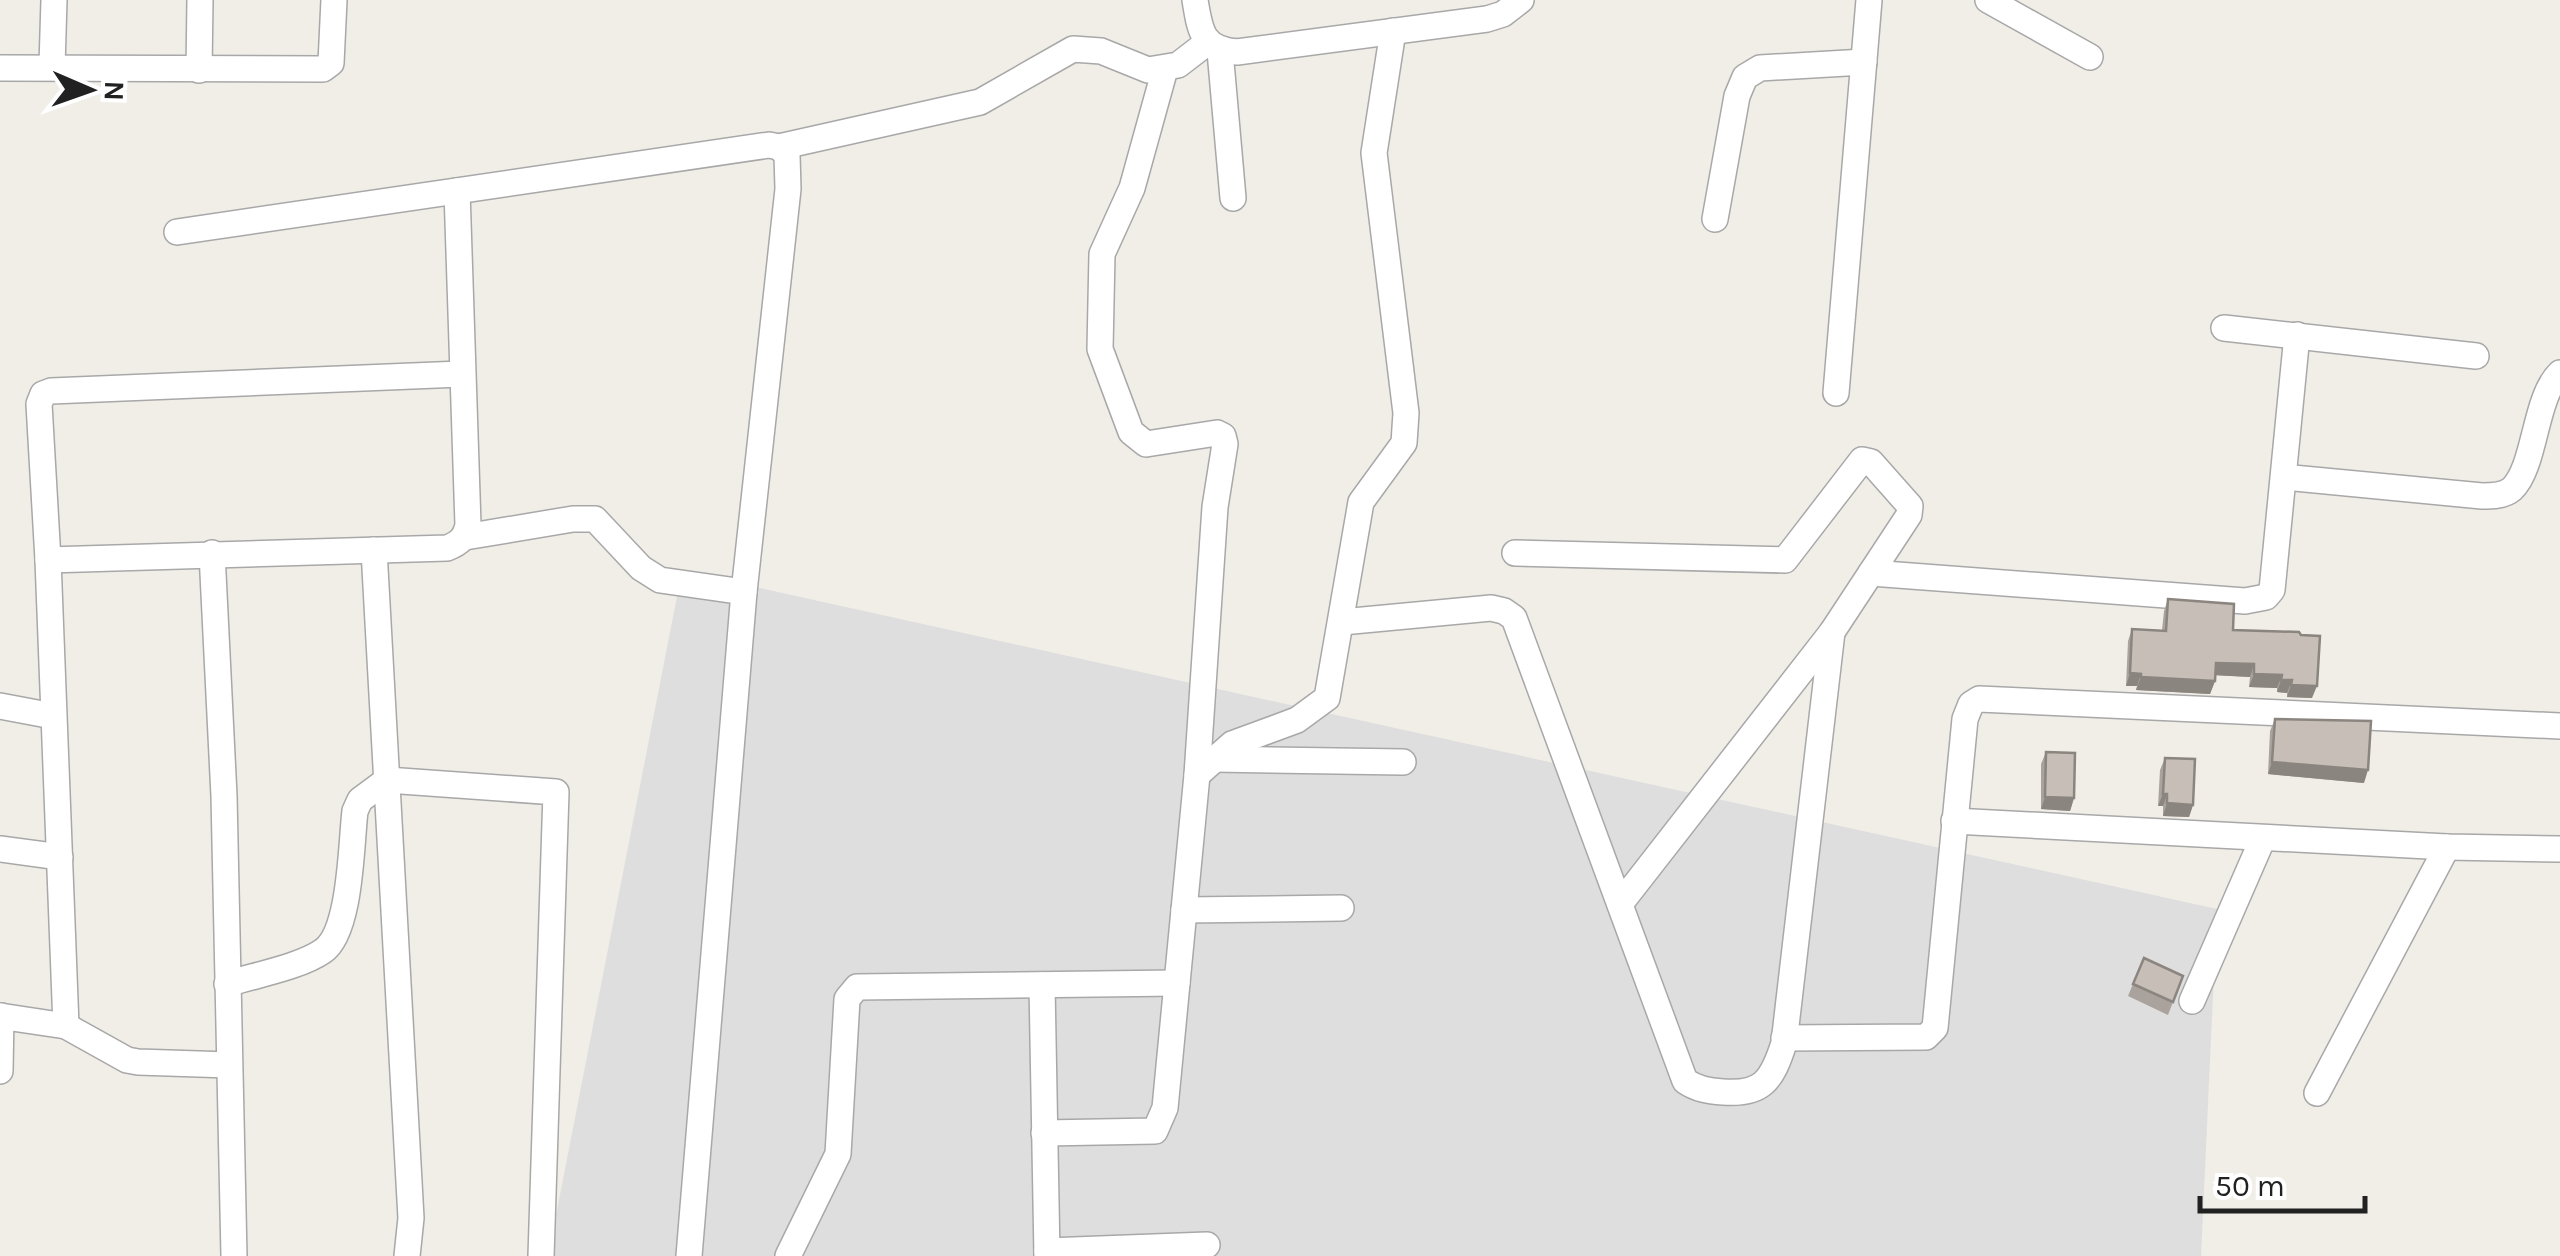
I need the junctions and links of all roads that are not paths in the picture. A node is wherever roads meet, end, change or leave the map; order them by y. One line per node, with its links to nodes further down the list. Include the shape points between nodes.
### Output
1 (54, 0): 12 (street)
2 (200, 0): 15 (street)
3 (334, 0): 15 (street, via 332,63 323,69)
4 (1194, 0): 9 (street, via 1200,30)
5 (1521, 0): 8 (street, via 1487,18)
6 (1869, 0): 11 (street)
7 (1988, 0): 10 (street)
8 (1393, 31): 9 (street, via 1238,52); 35 (street, via 1374,153 1407,428 1398,454 1361,502)
9 (1214, 46): 14 (street); 18 (street)
10 (2090, 58)
11 (1864, 62): 19 (street, via 1760,68 1745,77); 26 (street)
12 (52, 66): 13 (street); 15 (street)
13 (0, 68)
14 (1164, 68): 16 (street, via 1148,70 1101,51 1073,49 980,102); 41 (street, via 1132,188 1102,254 1100,349 1138,440 1217,433 1225,444 1214,507)
15 (199, 70)
16 (779, 147): 17 (street); 34 (street, via 789,170)
17 (457, 191): 20 (street); 25 (street)
18 (1233, 198)
19 (1715, 220)
20 (176, 232)
21 (2224, 328): 22 (street)
22 (2297, 335): 23 (street); 27 (street)
23 (2476, 356)
24 (2560, 373): 27 (street, via 2520,476 2502,494)
25 (461, 374): 28 (street); 32 (street, via 42,394)
26 (1836, 393)
27 (2284, 477): 33 (street, via 2272,590 2257,601)
28 (465, 537): 29 (street, via 447,548); 34 (street, via 595,519 660,580)
29 (374, 550): 30 (street); 42 (street)
30 (212, 553): 32 (street); 53 (street)
31 (1515, 553): 33 (street, via 1785,560 1866,460 1911,510)
32 (48, 560): 38 (street)
33 (1871, 573): 36 (street)
34 (744, 592): 68 (street)
35 (1342, 622): 41 (street, via 1330,690 1320,706 1232,744); 49 (street, via 1491,608 1514,618)
36 (1832, 632): 49 (street); 58 (street)
37 (0, 706): 38 (street)
38 (53, 716): 48 (street)
39 (2560, 726): 43 (street, via 1979,699 1965,719)
40 (1404, 762): 41 (street)
41 (1205, 767): 51 (street)
42 (387, 780): 53 (street, via 355,810 336,939 310,958); 66 (street, via 411,1218); 67 (street, via 556,792)
43 (1954, 821): 44 (street); 58 (street, via 1932,1034)
44 (2263, 838): 45 (street); 55 (street)
45 (2446, 847): 47 (street); 61 (street)
46 (0, 849): 48 (street)
47 (2560, 849)
48 (60, 857): 57 (street)
49 (1620, 904): 58 (street, via 1685,1081 1704,1090 1752,1092 1764,1084)
50 (1341, 908): 51 (street)
51 (1184, 910): 52 (street)
52 (1177, 983): 54 (street); 62 (street, via 1164,1108 1155,1131)
53 (228, 984): 59 (street)
54 (1042, 984): 62 (street); 69 (street, via 864,986 850,992 838,1154)
55 (2192, 1000)
56 (1, 1016): 57 (street); 60 (street)
57 (66, 1026): 59 (street, via 127,1060)
58 (1784, 1038)
59 (229, 1065): 65 (street)
60 (0, 1071)
61 (2317, 1093)
62 (1044, 1134): 64 (street)
63 (1208, 1245): 64 (street)
64 (1047, 1254)
65 (234, 1256)
66 (407, 1256)
67 (541, 1256)
68 (689, 1256)
69 (788, 1256)

